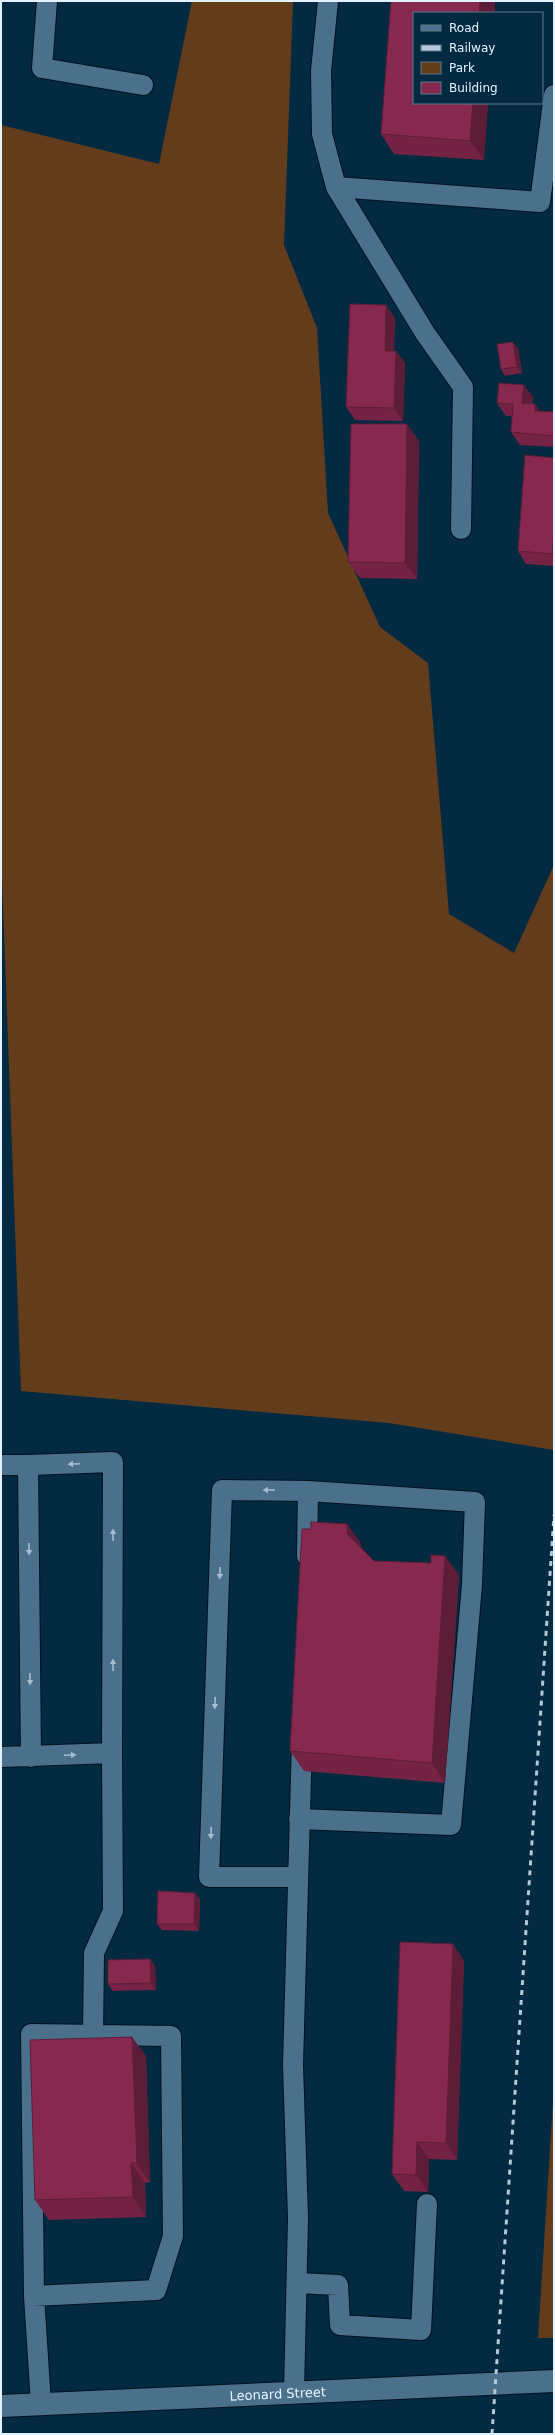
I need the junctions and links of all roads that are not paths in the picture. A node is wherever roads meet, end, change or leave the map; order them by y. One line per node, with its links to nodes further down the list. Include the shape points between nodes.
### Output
1 (47, 1): 3 (lane, via 42,68)
2 (328, 1): 5 (lane, via 321,71 322,134)
3 (143, 85)
4 (554, 95): 5 (lane, via 540,202)
5 (336, 187): 6 (lane, via 426,333 463,387)
6 (461, 529)
7 (28, 1465): 8 (lane); 12 (lane, one-way to 7, via 114,1462); 14 (lane, one-way to 14)
8 (1, 1466)
9 (308, 1491): 10 (lane); 15 (lane, via 475,1502 472,1585 450,1825); 16 (lane, one-way to 16, via 222,1490 209,1877)
10 (306, 1577)
11 (302, 1725): 15 (lane)
12 (112, 1753): 14 (lane, one-way to 12); 17 (lane, via 113,1911 94,1953)
13 (1, 1757): 14 (lane)
14 (31, 1757)
15 (300, 1819): 16 (lane)
16 (298, 1877): 19 (lane, via 293,2065 298,2218)
17 (93, 2035): 20 (lane, via 31,2034); 20 (lane, via 171,2036 173,2236 156,2290)
18 (427, 2204): 19 (lane, via 421,2330 340,2325 338,2285)
19 (297, 2283): 22 (lane)
20 (34, 2296): 23 (lane)
21 (554, 2381): 22 (street, Leonard Street)
22 (294, 2392): 23 (street, Leonard Street)
23 (41, 2404): 24 (street, Leonard Street)
24 (1, 2406)

